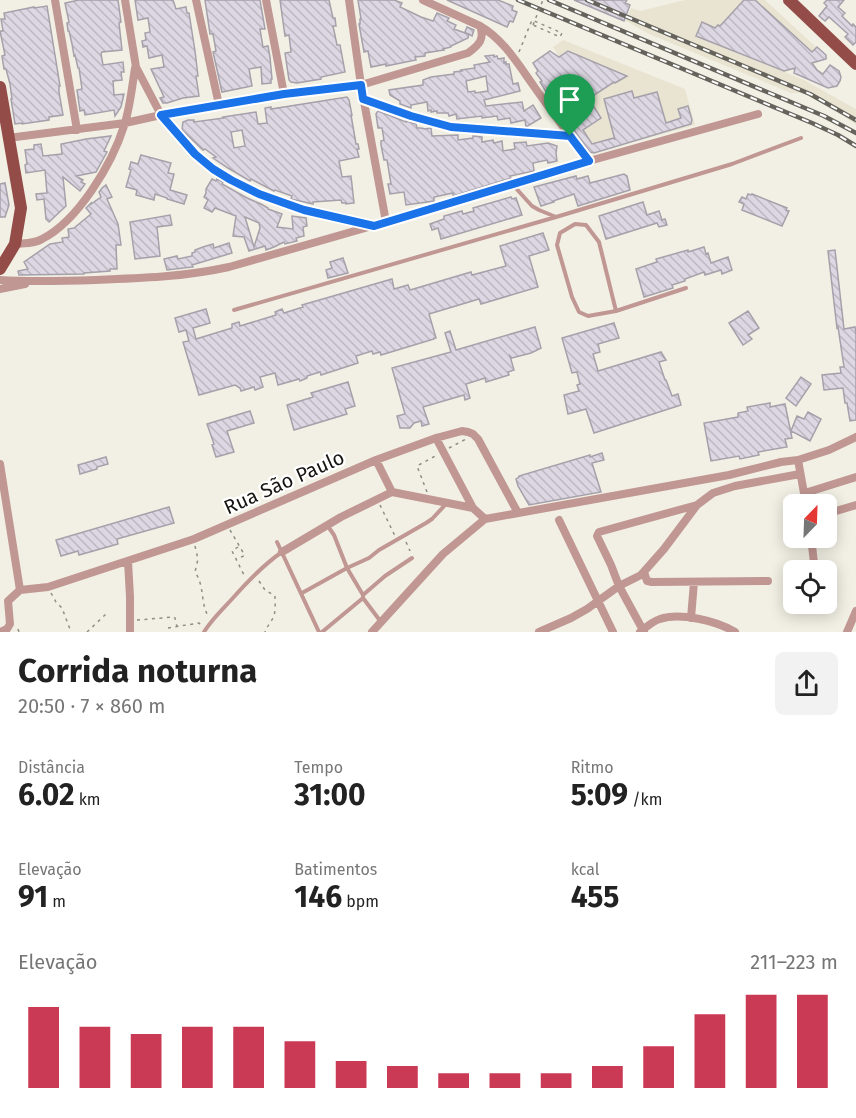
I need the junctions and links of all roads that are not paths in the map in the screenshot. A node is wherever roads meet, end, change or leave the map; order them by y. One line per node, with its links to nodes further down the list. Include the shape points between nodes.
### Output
1 (55, 0): 19 (street)
2 (124, 0): 10 (street)
3 (196, 0): 15 (street)
4 (266, 0): 13 (street)
5 (349, 0): 11 (street)
6 (423, 0): 8 (street)
7 (789, 0): 9 (main road)
8 (480, 26): 11 (street, via 482,39 468,53); 20 (street, via 516,62)
9 (856, 64)
10 (136, 67): 17 (street); 18 (street)
11 (361, 85): 13 (street); 14 (street)
12 (0, 87): 21 (main road)
13 (284, 94): 15 (street)
14 (363, 99): 20 (street, via 451,127); 26 (street)
15 (219, 105): 17 (street)
16 (758, 114): 23 (street)
17 (161, 115): 18 (street); 27 (street, via 195,154 231,180 304,210)
18 (125, 123): 19 (street); 28 (street, via 110,160 76,211 42,240)
19 (76, 130): 21 (street)
20 (570, 136): 23 (street)
21 (8, 138): 28 (main road, via 21,208)
22 (801, 138): 25 (lane, via 732,164)
23 (589, 161): 24 (street)
24 (512, 184): 25 (lane, via 532,206); 26 (street)
25 (556, 217): 34 (lane)
26 (386, 222): 27 (street)
27 (374, 226): 31 (street, via 203,273 163,278)
28 (15, 244): 29 (main road)
29 (0, 268)
30 (0, 280): 31 (street)
31 (37, 281): 33 (street)
32 (686, 288): 35 (lane)
33 (0, 289)
34 (234, 310)
35 (616, 311): 35 (lane, via 588,316 579,312 557,245 560,233 575,224 586,225 599,243)
36 (856, 437): 39 (street)
37 (436, 438): 38 (street, Rua São Paulo); 48 (street); 50 (street, Rua São Paulo, via 462,431 473,434)
38 (376, 460): 43 (street); 57 (street, Rua São Paulo, via 194,539)
39 (798, 460): 41 (street); 50 (street)
40 (0, 464): 63 (street)
41 (800, 474): 44 (street); 47 (street, via 718,490)
42 (856, 477): 44 (street)
43 (392, 492): 45 (street); 53 (street)
44 (805, 493)
45 (446, 503): 48 (street); 58 (lane, via 432,519)
46 (856, 505): 49 (street)
47 (696, 506): 59 (street); 62 (street, via 599,532 597,536)
48 (473, 508): 51 (street)
49 (837, 511)
50 (518, 513): 51 (street)
51 (485, 519): 69 (street, via 443,554)
52 (559, 520): 66 (street)
53 (327, 525): 55 (street); 58 (lane)
54 (277, 542): 55 (lane)
55 (282, 552): 64 (lane); 74 (lane, via 248,581)
56 (412, 558): 65 (lane)
57 (128, 561): 63 (street, Rua São Paulo, via 48,587); 73 (street)
58 (347, 568): 64 (lane); 65 (lane)
59 (644, 572): 60 (street, via 650,582); 62 (street)
60 (694, 582): 61 (street); 68 (street)
61 (768, 582)
62 (619, 586): 66 (street); 71 (street)
63 (20, 590): 72 (street, via 8,601 9,627)
64 (302, 593): 75 (lane)
65 (363, 597): 69 (lane); 75 (lane)
66 (598, 602): 70 (street); 78 (street)
67 (856, 611): 80 (street)
68 (691, 618): 71 (street, via 665,617); 79 (street)
69 (381, 623): 76 (street)
70 (552, 630): 77 (street)
71 (642, 631)
72 (0, 632)
73 (130, 632)
74 (204, 632)
75 (321, 632)
76 (372, 632)
77 (539, 632)
78 (613, 632)
79 (735, 632)
80 (847, 632)

